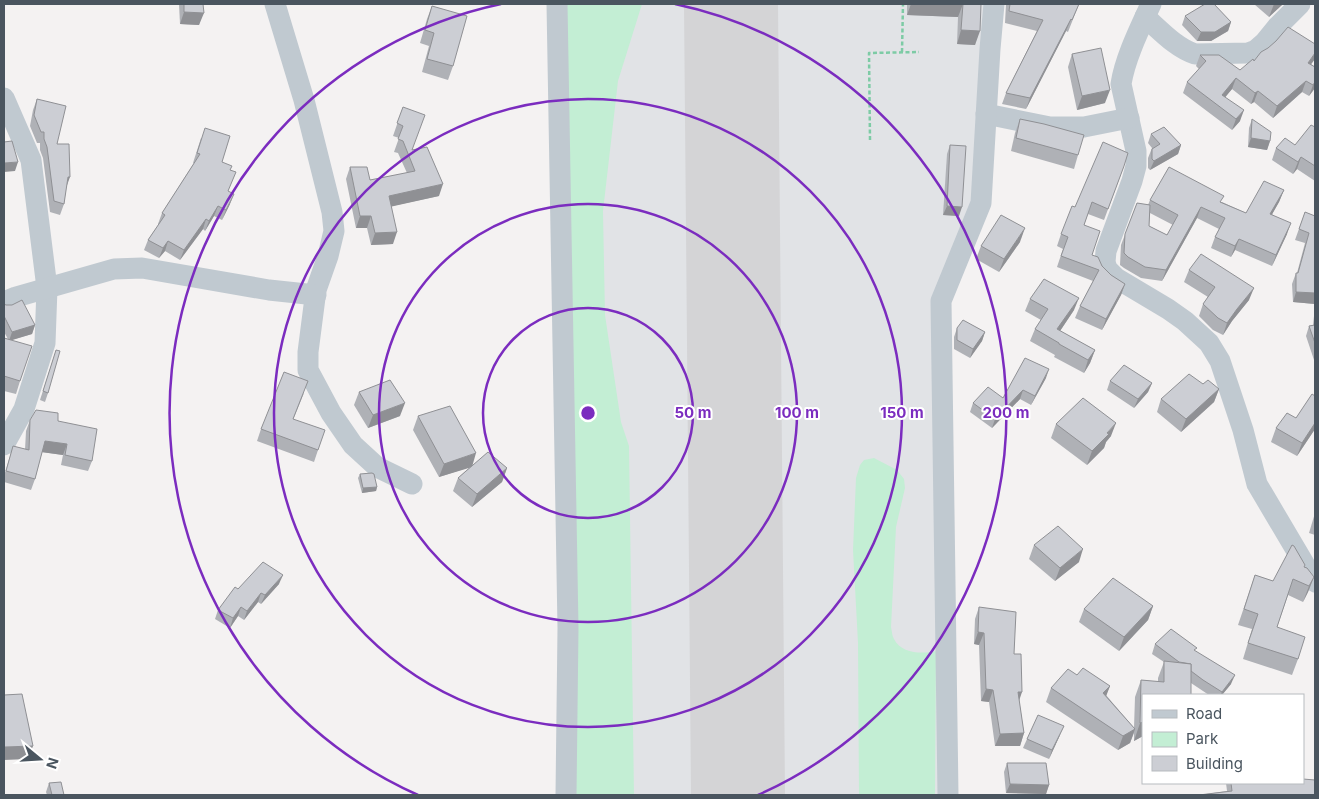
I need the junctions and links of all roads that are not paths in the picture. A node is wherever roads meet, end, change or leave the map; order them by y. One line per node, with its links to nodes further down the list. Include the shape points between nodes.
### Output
1 (275, 4): 10 (street, via 304,100 332,212 334,231)
2 (557, 4): 15 (street, via 568,628)
3 (994, 4): 7 (street)
4 (1300, 4): 5 (street, via 1256,50 1230,54 1188,52 1178,46)
5 (1148, 10): 8 (street, via 1122,76)
6 (4, 98): 9 (street, via 31,160)
7 (986, 114): 8 (street, via 1050,127 1084,127); 16 (street, via 981,203 941,301)
8 (1129, 118): 14 (street, via 1136,166 1104,262 1116,278 1180,317 1210,343 1220,361 1243,430 1257,484)
9 (48, 288): 10 (street, via 114,269 142,268); 11 (street); 12 (street, via 45,343 24,408)
10 (316, 295): 13 (street, via 308,370 353,445 377,467)
11 (4, 302)
12 (4, 445)
13 (412, 484)
14 (1315, 582)
15 (566, 795)
16 (948, 795)

